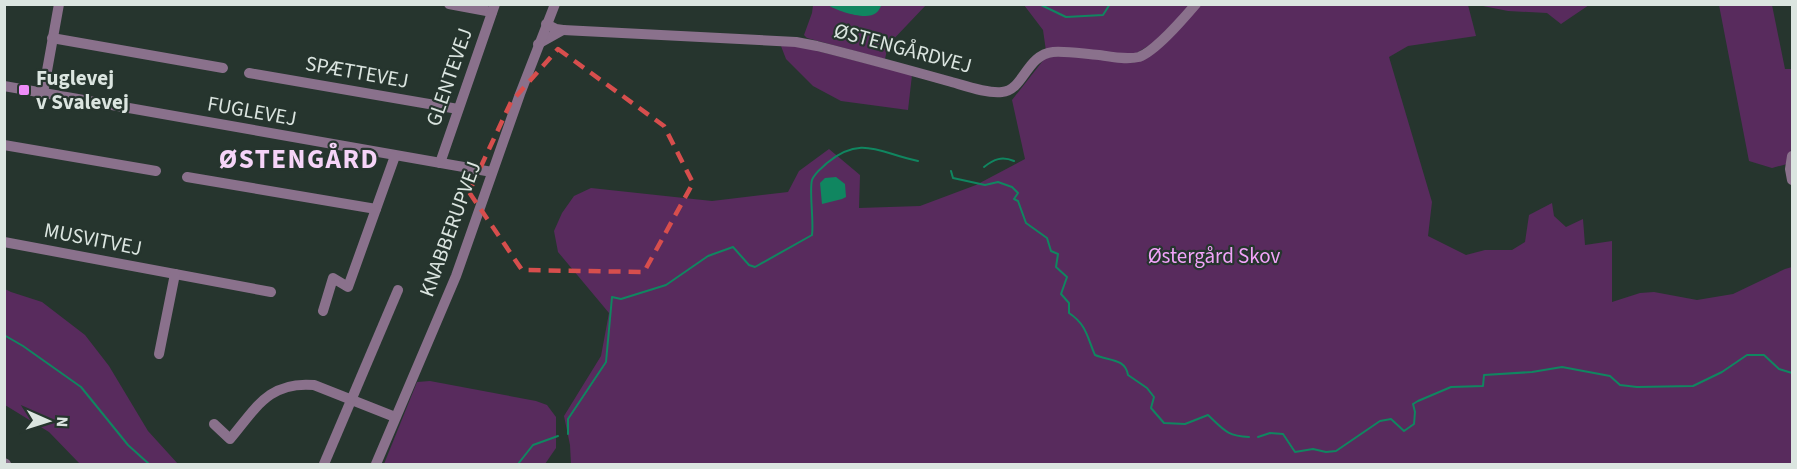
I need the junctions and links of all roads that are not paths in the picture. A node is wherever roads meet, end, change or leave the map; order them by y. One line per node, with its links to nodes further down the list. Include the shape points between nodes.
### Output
1 (59, 4): 8 (street)
2 (449, 4): 5 (street)
3 (555, 4): 6 (street, KNABBERUPVEJ)
4 (1196, 4): 7 (street, ØSTENGÅRDVEJ, via 1152,50 1141,56 1128,59 1050,52 1038,57 1015,86 1002,92 796,42)
5 (494, 8): 14 (street, GLENTEVEJ)
6 (546, 24): 7 (street, ØSTENGÅRDVEJ); 9 (street, KNABBERUPVEJ)
7 (563, 30): 9 (street)
8 (52, 38): 10 (street); 13 (street)
9 (538, 44): 20 (street, KNABBERUPVEJ)
10 (223, 68)
11 (249, 73): 14 (street, SPÆTTEVEJ)
12 (4, 86): 13 (street, FUGLEVEJ)
13 (43, 93): 16 (street, FUGLEVEJ)
14 (458, 109): 18 (street, GLENTEVEJ)
15 (4, 145): 19 (street)
16 (395, 156): 18 (street, FUGLEVEJ); 23 (street)
17 (1792, 156): 22 (street)
18 (440, 163): 20 (street, FUGLEVEJ)
19 (156, 171)
20 (492, 172): 31 (street, KNABBERUPVEJ, via 456,276)
21 (187, 177): 23 (street)
22 (1792, 180)
23 (376, 209): 28 (street, via 348,287 333,278)
24 (4, 242): 25 (street, MUSVITVEJ)
25 (175, 274): 27 (street, MUSVITVEJ); 29 (street)
26 (398, 290): 30 (street)
27 (271, 292)
28 (323, 310)
29 (159, 354)
30 (351, 400): 31 (street); 32 (street, via 314,385 291,385 265,398 230,439); 33 (street)
31 (395, 417): 34 (street, KNABBERUPVEJ)
32 (214, 424)
33 (324, 465)
34 (376, 465)

